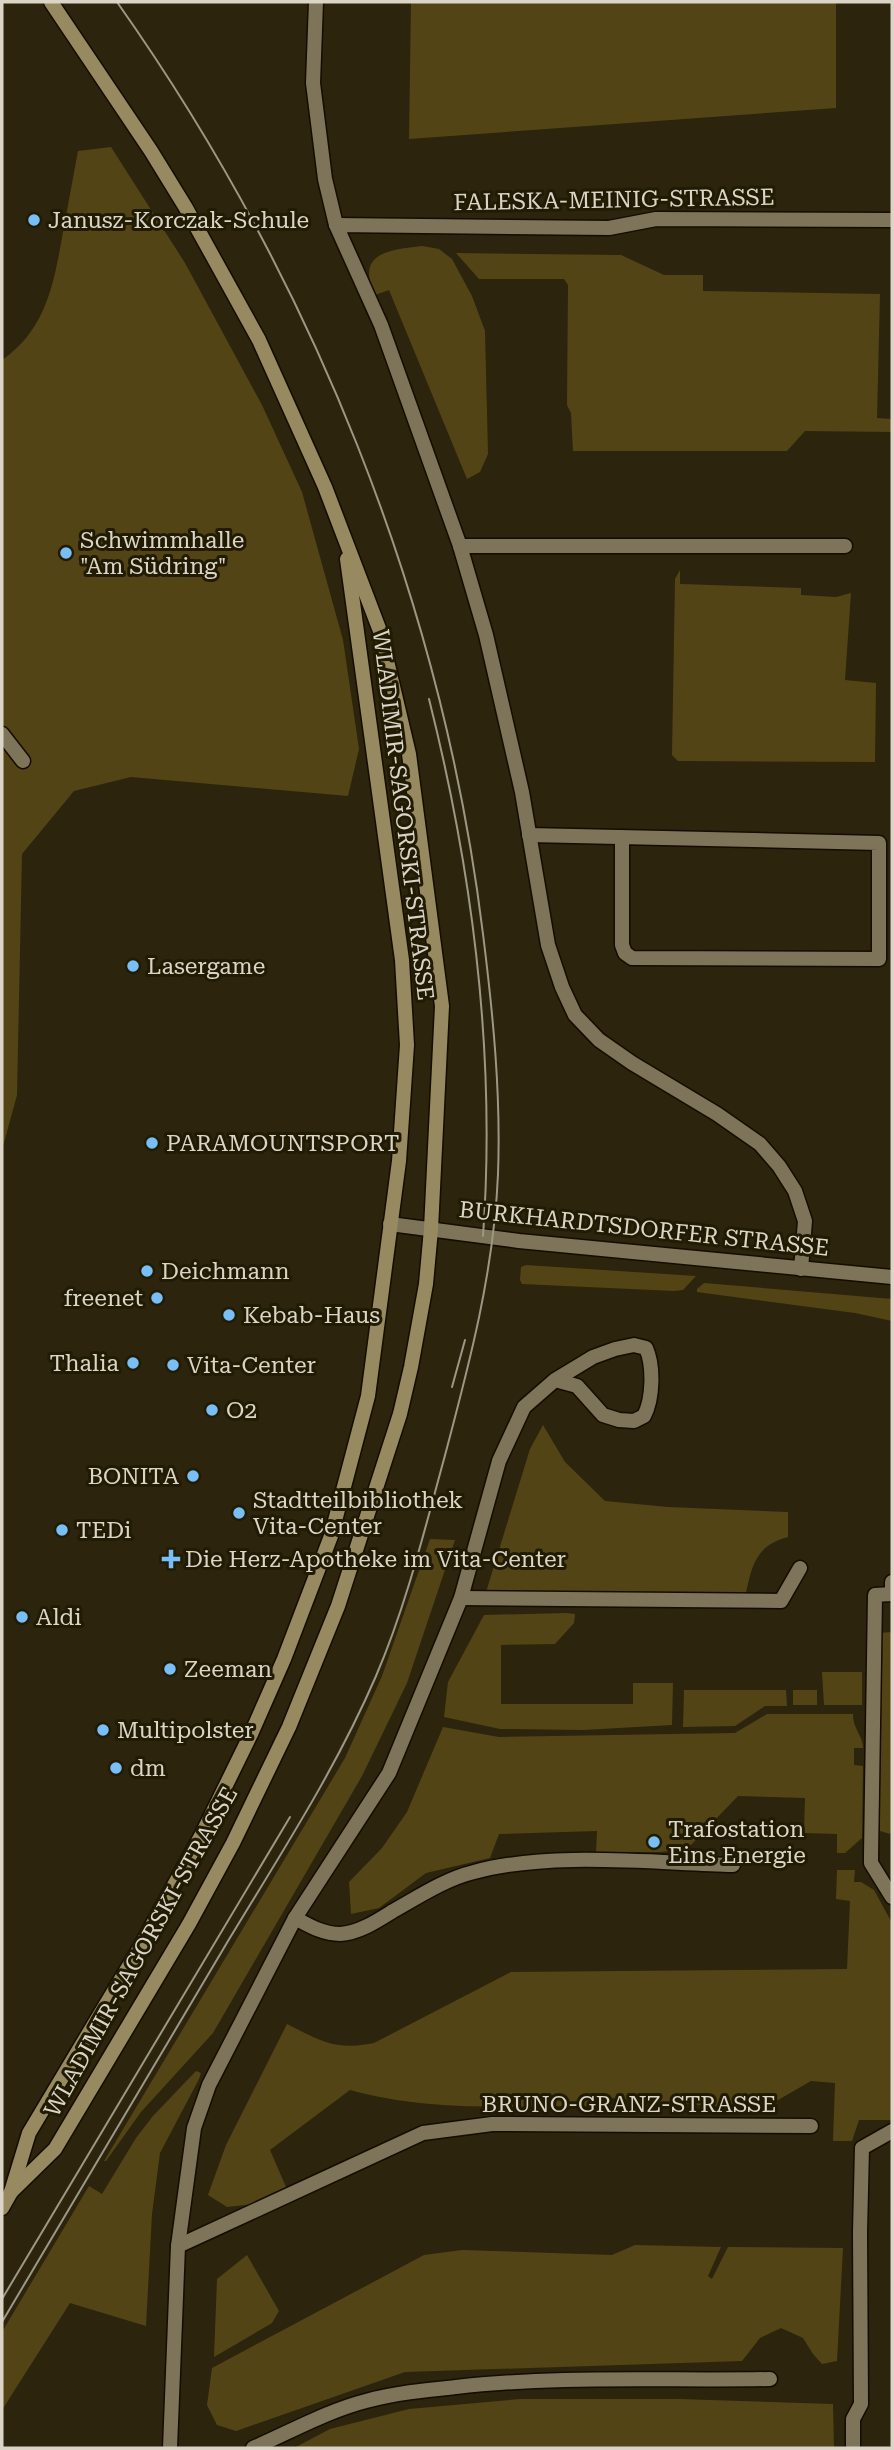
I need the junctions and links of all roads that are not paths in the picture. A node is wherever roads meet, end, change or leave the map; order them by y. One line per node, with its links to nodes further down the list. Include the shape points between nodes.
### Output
1 (51, 2): 5 (main road, WLADIMIR-SAGORSKI-STRASSE, via 151,151 259,340)
2 (316, 2): 4 (street, via 313,83 325,179)
3 (892, 220): 4 (street, FALESKA-MEINIG-STRASSE, via 656,219 609,228)
4 (336, 225): 6 (street, via 381,326)
5 (344, 537): 12 (main road, WLADIMIR-SAGORSKI-STRASSE, via 402,960 407,1045); 13 (main road, WLADIMIR-SAGORSKI-STRASSE, via 380,631 409,754 442,1006)
6 (460, 546): 7 (street); 10 (street, via 486,635)
7 (845, 546)
8 (2, 734): 9 (street)
9 (23, 761)
10 (529, 835): 11 (street); 14 (street, via 548,945 575,1015 599,1040 760,1144 794,1191 805,1221)
11 (622, 837): 11 (street, via 879,843 879,960 632,958 622,945)
12 (390, 1224): 13 (street, BURKHARDTSDORFER STRASSE); 25 (main road, WLADIMIR-SAGORSKI-STRASSE, via 368,1396 354,1454 331,1536 284,1659 202,1834 29,2133)
13 (431, 1229): 14 (street, BURKHARDTSDORFER STRASSE); 25 (main road, WLADIMIR-SAGORSKI-STRASSE, via 426,1284 400,1414 338,1606 289,1727 233,1843 138,2012 55,2149)
14 (801, 1269): 15 (street, BURKHARDTSDORFER STRASSE)
15 (892, 1278)
16 (555, 1380): 16 (street, via 615,1349 646,1348 649,1406 645,1416 619,1420 603,1415 577,1386); 19 (street, via 524,1407 499,1461)
17 (800, 1568): 19 (street, via 781,1601)
18 (892, 1582): 21 (street, via 892,1594 875,1595 871,1863)
19 (461, 1598): 22 (street, via 389,1773)
20 (733, 1865): 22 (street, via 521,1863 473,1872 363,1928 342,1934 321,1931)
21 (892, 1897)
22 (295, 1918): 27 (street, via 209,2085 194,2128)
23 (811, 2126): 27 (street, BRUNO-GRANZ-STRASSE, via 492,2124 423,2133)
24 (892, 2131): 31 (street, via 862,2148 861,2403 853,2419)
25 (11, 2192): 26 (main road, WLADIMIR-SAGORSKI-STRASSE)
26 (2, 2208)
27 (178, 2246): 29 (street)
28 (770, 2379): 30 (street, via 505,2381 412,2392 365,2401)
29 (170, 2448)
30 (253, 2448)
31 (852, 2448)

